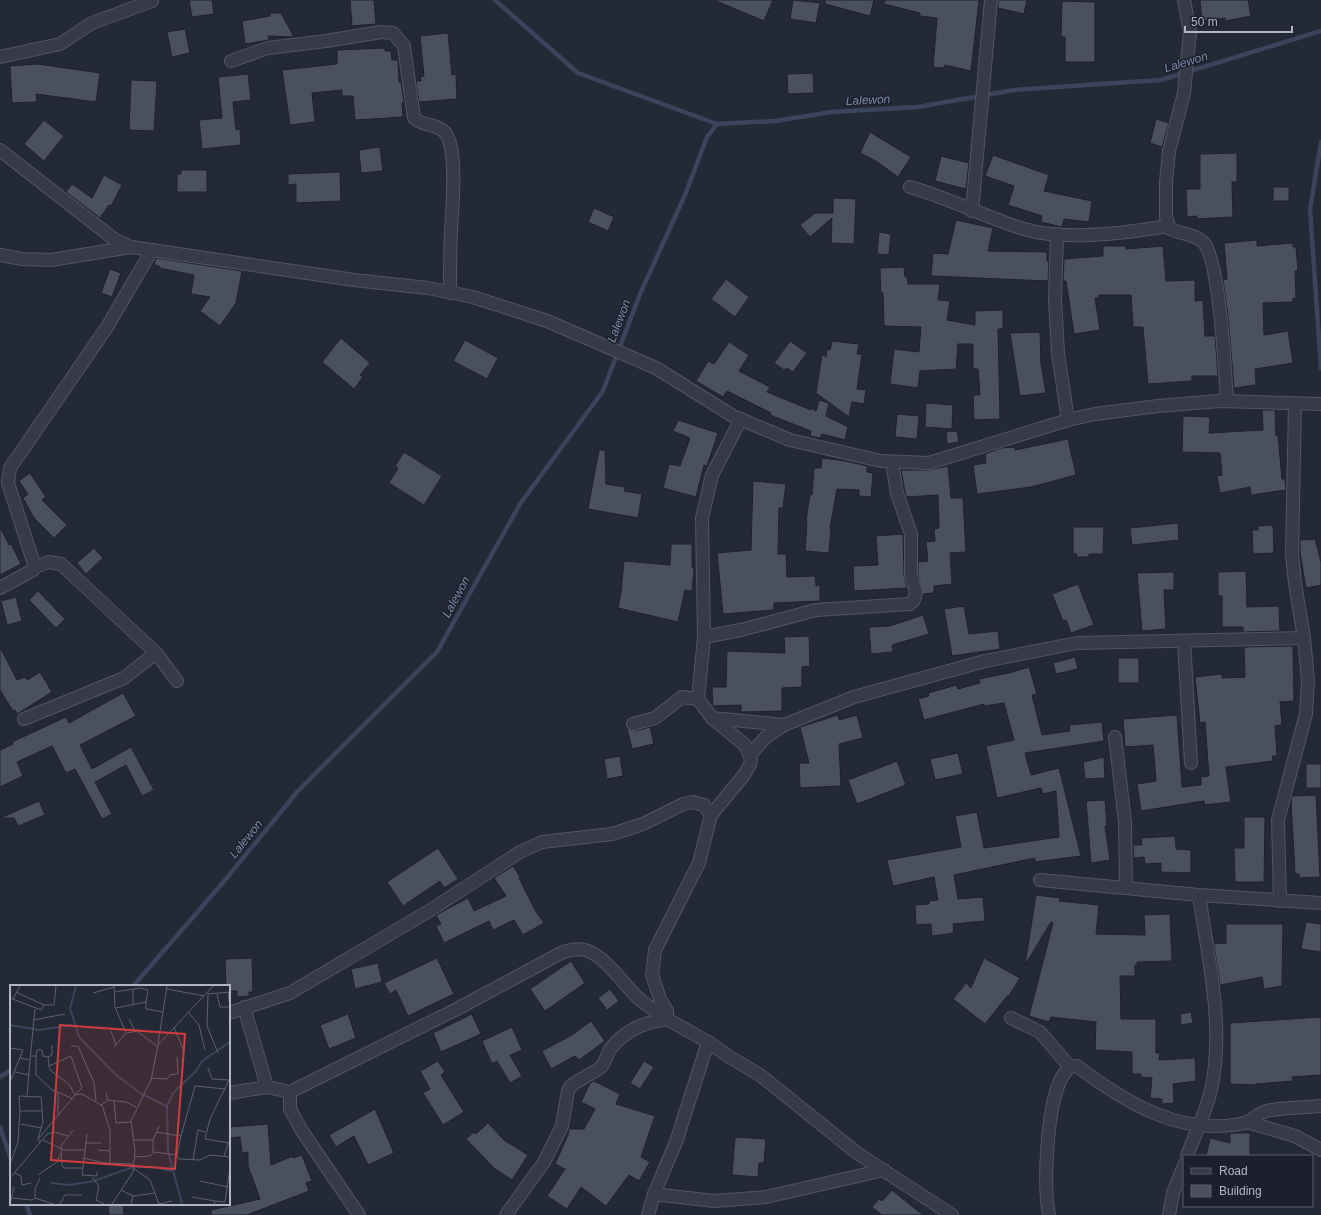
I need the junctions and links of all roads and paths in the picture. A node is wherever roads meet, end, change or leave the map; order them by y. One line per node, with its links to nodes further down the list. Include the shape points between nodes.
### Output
1 (991, 0): 8 (street)
2 (1184, 0): 9 (street, via 1190,32 1184,93 1169,151 1166,182)
3 (152, 1): 4 (street, via 92,23 60,44)
4 (0, 57)
5 (231, 61): 14 (street, via 268,48 381,32 392,33 399,38 404,46 414,118 418,122 442,129 448,137 454,194)
6 (0, 150): 11 (street, via 114,239)
7 (910, 187): 8 (street, via 934,194)
8 (972, 211): 10 (street, via 1025,229)
9 (1168, 226): 10 (street, via 1129,232); 15 (street, via 1198,238 1210,253 1218,294)
10 (1057, 234): 19 (street, via 1055,298 1058,353)
11 (130, 247): 12 (street); 13 (street, via 51,260 22,260)
12 (152, 250): 14 (street); 21 (street, via 107,327 14,460)
13 (0, 255)
14 (450, 293): 18 (street, via 473,297 547,321 649,365)
15 (1228, 401): 16 (street); 19 (street, via 1158,406)
16 (1294, 403): 17 (street); 25 (street, via 1292,554 1294,583)
17 (1321, 404)
18 (741, 419): 20 (street, via 790,440); 24 (street, via 712,475 702,518)
19 (1068, 420): 20 (street, via 930,463)
20 (892, 462): 24 (street, via 897,493 911,534 911,575 916,592 910,604 816,610)
21 (4, 486): 22 (street)
22 (35, 567): 23 (street); 27 (street, via 49,562 61,564)
23 (0, 588)
24 (704, 637): 29 (street)
25 (1304, 638): 26 (street); 41 (street, via 1308,681 1306,714 1278,820)
26 (1184, 641): 33 (street, via 1077,643 985,661 854,698); 36 (street)
27 (156, 654): 28 (street); 31 (street, via 124,678)
28 (177, 681)
29 (698, 699): 30 (street); 32 (street, via 682,697 655,718)
30 (712, 718): 33 (street); 35 (street, via 745,745)
31 (24, 719)
32 (633, 724)
33 (784, 725): 35 (street, via 766,738)
34 (1115, 737): 39 (street, via 1125,822)
35 (750, 756): 37 (street, via 750,765 744,775)
36 (1191, 764)
37 (711, 815): 43 (street, via 704,805 693,802 683,804 643,824 612,834 542,842 520,852 429,911 290,993); 46 (street, via 699,863 655,950 652,976 667,1011)
38 (1040, 880): 39 (street)
39 (1126, 888): 40 (street)
40 (1199, 895): 41 (street); 54 (street, via 1216,1014 1215,1060 1211,1090)
41 (1280, 901): 42 (street)
42 (1321, 903)
43 (244, 1007): 44 (street); 49 (street)
44 (230, 1013)
45 (1011, 1018): 48 (street, via 1040,1032)
46 (666, 1020): 47 (street); 50 (street, via 638,998 595,955 585,950 573,949 560,953); 61 (street, via 635,1026 610,1049 602,1066 570,1087 562,1126 544,1162)
47 (708, 1042): 58 (street, via 760,1075 857,1152); 59 (street, via 676,1142)
48 (1070, 1066): 54 (street, via 1077,1066 1113,1092 1155,1115); 64 (street, via 1061,1079 1049,1122)
49 (267, 1087): 50 (street); 51 (street)
50 (290, 1092): 60 (street, via 290,1110)
51 (230, 1093)
52 (1321, 1106): 53 (street, via 1265,1111)
53 (1247, 1122): 54 (street, via 1218,1126); 55 (street, via 1295,1136)
54 (1199, 1124): 56 (street)
55 (1321, 1150)
56 (1187, 1155)
57 (1183, 1168): 65 (street)
58 (884, 1170): 59 (street, via 766,1198 714,1201); 63 (street)
59 (654, 1194): 62 (street)
60 (359, 1215)
61 (506, 1215)
62 (648, 1215)
63 (952, 1215)
64 (1049, 1215)
65 (1169, 1215)

